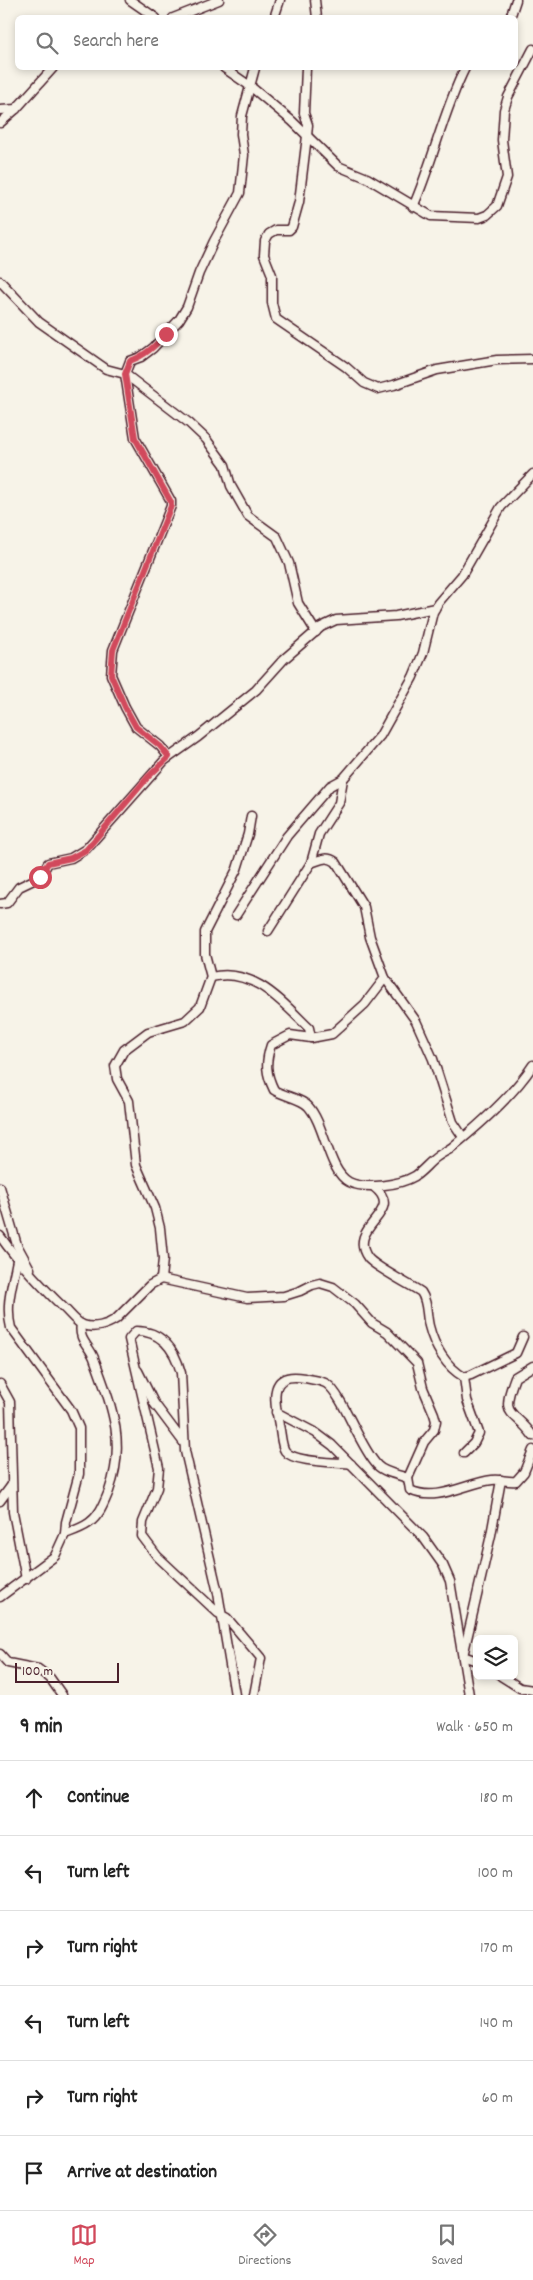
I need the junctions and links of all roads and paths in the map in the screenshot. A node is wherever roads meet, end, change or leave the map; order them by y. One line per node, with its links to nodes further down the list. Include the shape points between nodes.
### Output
1 (131, 0): 6 (street)
2 (220, 0): 7 (street)
3 (280, 0): 8 (street)
4 (314, 0): 9 (street)
5 (516, 0): 10 (street)
6 (152, 15)
7 (181, 15)
8 (275, 15)
9 (316, 15)
10 (511, 15)
11 (533, 49): 22 (street, via 504,110 502,140 507,177 497,206 479,218 432,216)
12 (51, 70): 18 (street)
13 (227, 70): 17 (street)
14 (254, 70): 17 (street)
15 (306, 70): 21 (street, via 304,113)
16 (464, 70): 22 (street)
17 (250, 86): 21 (street); 25 (street, via 242,116 244,155 240,193 206,257 183,313 153,348 130,361)
18 (16, 109): 19 (street); 20 (street)
19 (0, 110)
20 (0, 123)
21 (308, 136): 22 (street, via 338,166 367,178); 24 (street, via 299,202 292,227 276,230 265,241 264,255 272,275 272,303 276,319 364,383 378,389 437,370 497,360)
22 (414, 207)
23 (0, 281): 25 (street, via 39,322 106,368)
24 (533, 359)
25 (125, 374): 28 (street, via 189,423 216,452 248,516 281,544 298,603); 29 (street, via 135,438 171,506 113,650 111,675 136,727)
26 (533, 474): 27 (street, via 501,506 462,575)
27 (435, 608): 28 (street, via 396,616 336,620); 30 (street, via 413,677 380,736)
28 (316, 632): 29 (street, via 284,659 256,690)
29 (169, 757): 33 (street, via 86,850 71,858 48,863 40,877 19,887 7,903)
30 (343, 779): 32 (street, via 339,803 319,834); 34 (street, via 330,786 287,836)
31 (251, 816): 36 (street, via 237,869 206,932 205,954)
32 (312, 863): 35 (street); 37 (street, via 323,858 336,862 358,894)
33 (0, 904)
34 (236, 915)
35 (268, 931)
36 (211, 977): 38 (street, via 234,974 250,979 309,1028); 46 (street, via 204,1000 195,1013 185,1021 148,1032 124,1050 116,1066 117,1078 129,1101 136,1165 160,1228)
37 (385, 978): 38 (street, via 365,1004 332,1034); 40 (street, via 416,1021 433,1059 453,1122)
38 (311, 1038): 42 (street, via 290,1034 271,1045 267,1076 274,1090 308,1106 322,1128 340,1173 348,1182)
39 (533, 1065): 40 (street, via 515,1088)
40 (463, 1137): 42 (street, via 414,1176)
41 (0, 1187): 45 (street, via 17,1245)
42 (374, 1188): 51 (street, via 384,1199 384,1206 362,1237 363,1248 369,1260 425,1297 428,1326 436,1344 449,1367)
43 (0, 1236): 44 (street)
44 (17, 1260): 45 (street); 63 (street, via 8,1299 11,1328 71,1410 79,1428 79,1474)
45 (34, 1277): 47 (street)
46 (162, 1279): 47 (street, via 150,1285 127,1310 109,1323 90,1327); 59 (street, via 248,1298 284,1296 320,1283 333,1287 355,1304 417,1363 434,1414 434,1430 424,1442)
47 (81, 1324): 63 (street, via 80,1338 92,1355 114,1415 118,1436 116,1468 103,1507 89,1523)
48 (523, 1337): 51 (street, via 516,1354)
49 (133, 1360): 55 (street, via 154,1402); 55 (street, via 129,1339 136,1331 158,1336 175,1353 181,1373); 66 (street, via 158,1468 157,1488 143,1522 142,1536 157,1556)
50 (533, 1366): 54 (street, via 515,1376 508,1403 511,1414)
51 (464, 1377): 57 (street, via 467,1400 479,1433)
52 (0, 1384): 61 (street, via 10,1402)
53 (276, 1412): 58 (street, via 316,1432); 58 (street, via 284,1446 291,1456); 59 (street, via 276,1387 280,1382 294,1376 321,1381 334,1392 377,1465)
54 (533, 1436)
55 (184, 1443): 66 (street)
56 (533, 1450): 60 (street, via 520,1478 516,1481)
57 (464, 1453)
58 (351, 1464): 68 (street, via 423,1537 443,1565 450,1582)
59 (408, 1478): 60 (street, via 410,1490 437,1495 476,1483)
60 (501, 1480): 68 (street)
61 (11, 1486): 62 (street); 64 (street, via 15,1531)
62 (0, 1501)
63 (65, 1534): 64 (street, via 55,1556)
64 (26, 1579): 65 (street)
65 (0, 1597)
66 (222, 1616): 73 (street); 74 (street, via 243,1634 261,1658)
67 (0, 1654): 72 (street, via 8,1663 43,1672)
68 (463, 1656): 69 (street); 75 (street)
69 (473, 1660)
70 (507, 1680): 71 (street, via 520,1688)
71 (533, 1690)
72 (62, 1695)
73 (235, 1695)
74 (254, 1695)
75 (469, 1695)

